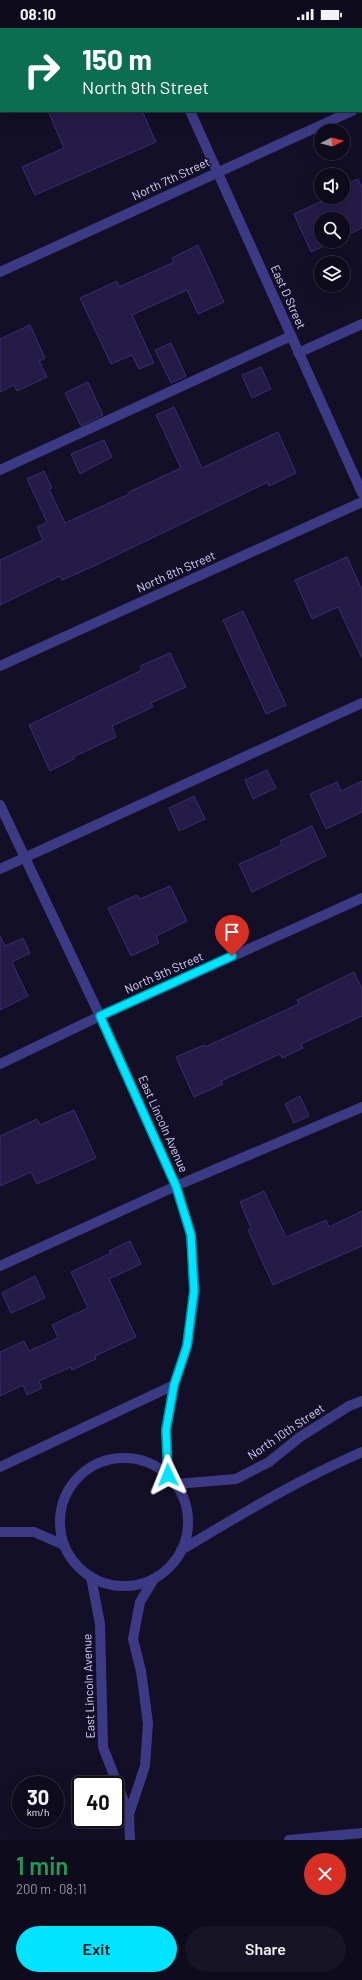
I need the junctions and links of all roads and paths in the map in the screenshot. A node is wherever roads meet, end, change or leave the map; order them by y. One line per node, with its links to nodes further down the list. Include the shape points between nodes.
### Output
1 (190, 112): 3 (street, East D Street)
2 (350, 112): 3 (street, North 7th Street)
3 (217, 172): 4 (street, North 7th Street); 6 (street, East D Street)
4 (0, 272)
5 (362, 324): 7 (street)
6 (291, 336): 7 (street, East D Street); 8 (street)
7 (298, 353): 9 (street, East D Street)
8 (0, 470)
9 (362, 493)
10 (362, 502): 11 (street, North 8th Street)
11 (0, 666)
12 (362, 703): 14 (street)
13 (0, 805): 14 (street, East Lincoln Avenue)
14 (24, 858): 15 (street); 17 (street, East Lincoln Avenue)
15 (0, 869)
16 (362, 898): 17 (street, North 9th Street)
17 (100, 1016): 18 (street, North 9th Street); 20 (street, East Lincoln Avenue)
18 (0, 1064)
19 (362, 1107): 20 (street)
20 (176, 1186): 21 (street); 22 (street, East Lincoln Avenue, via 191,1235 194,1291 187,1346)
21 (0, 1266)
22 (174, 1385): 25 (street); 26 (street, East Lincoln Avenue, via 166,1430)
23 (362, 1400): 27 (street, North 10th Street, via 300,1437 269,1462 236,1479)
24 (362, 1452): 30 (street, via 275,1493)
25 (0, 1467)
26 (168, 1475): 27 (street); 29 (street, via 150,1463 129,1458 108,1460 88,1468 73,1483 63,1502 60,1523)
27 (176, 1484): 30 (street, via 184,1499 188,1516 187,1534)
28 (0, 1532): 29 (street, via 34,1532)
29 (64, 1544): 31 (street, via 75,1563)
30 (181, 1550): 32 (street, via 170,1566)
31 (91, 1577): 32 (street, via 112,1585 133,1585); 33 (street, East Lincoln Avenue, via 100,1624 103,1747)
32 (154, 1578): 33 (street, East Lincoln Avenue, via 140,1602 133,1639 141,1671 148,1723 145,1766)
33 (129, 1814): 36 (street, East Lincoln Avenue)
34 (362, 1833): 35 (street)
35 (338, 1838): 37 (street)
36 (130, 1840)
37 (290, 1840)

